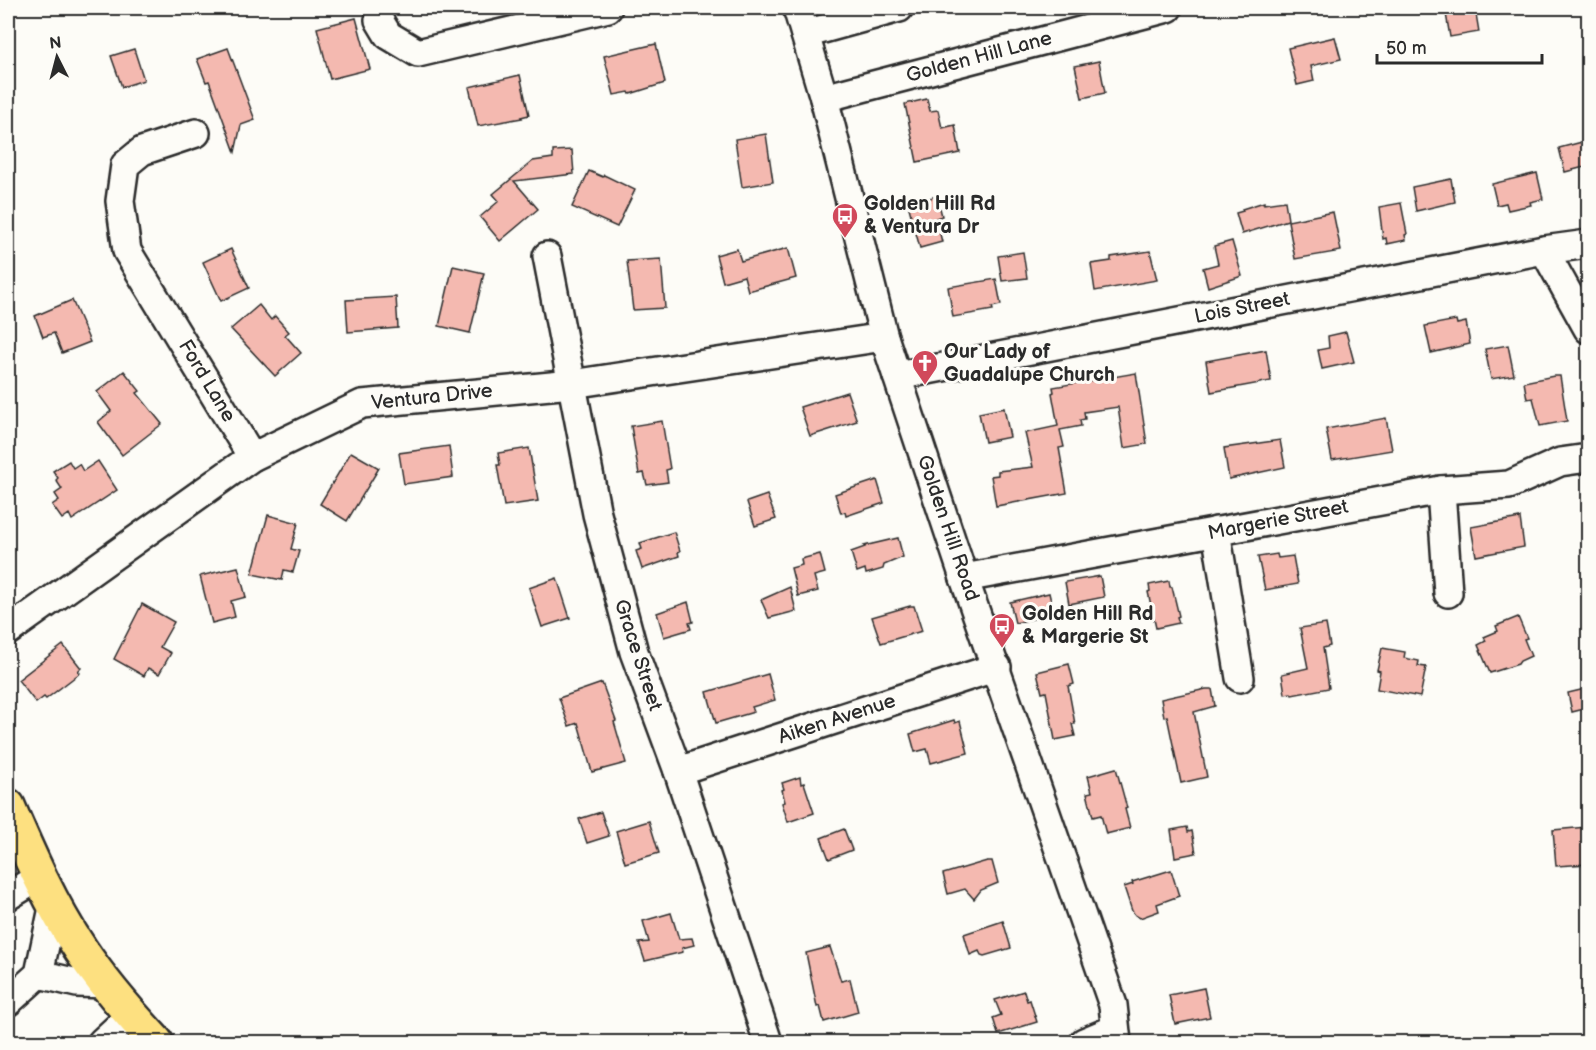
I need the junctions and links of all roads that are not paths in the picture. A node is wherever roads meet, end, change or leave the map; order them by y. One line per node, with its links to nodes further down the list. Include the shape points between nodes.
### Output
1 (608, 8): 5 (street, via 418,53 388,35)
2 (797, 8): 6 (street, Golden Hill Road)
3 (899, 8): 6 (street)
4 (1168, 8): 7 (street, Golden Hill Lane)
5 (379, 20)
6 (805, 34): 7 (street, Golden Hill Road)
7 (824, 98): 13 (street, Golden Hill Road)
8 (196, 133): 16 (street, Ford Lane, via 142,151 125,165 120,201 127,251)
9 (1588, 244): 10 (street, Lois Street)
10 (1544, 250): 12 (street); 14 (street, Lois Street)
11 (547, 256): 15 (street, Grace Street)
12 (1588, 329)
13 (884, 337): 14 (street, Golden Hill Road); 15 (street, Ventura Drive)
14 (897, 376): 20 (street, Golden Hill Road)
15 (572, 384): 16 (street, Ventura Drive, via 362,404); 25 (street, Grace Street, via 597,514 625,620)
16 (252, 457): 22 (street, Ventura Drive)
17 (1588, 458): 18 (street, Margerie Street, via 1560,462 1509,485)
18 (1441, 490): 19 (street, Margerie Street); 21 (street)
19 (1216, 531): 20 (street, Margerie Street); 24 (street)
20 (964, 578): 23 (street, Golden Hill Road)
21 (1448, 592)
22 (8, 631)
23 (997, 667): 25 (street, Aiken Avenue); 33 (street, Golden Hill Road, via 1113,1005)
24 (1240, 678)
25 (678, 771): 36 (street, Grace Street)
26 (8, 806): 27 (main road)
27 (47, 890): 28 (street); 29 (street); 30 (main road, via 80,949)
28 (8, 896)
29 (39, 974): 30 (street, via 77,983); 31 (street)
30 (106, 984): 32 (main road)
31 (8, 1002)
32 (131, 1015): 34 (street); 35 (main road)
33 (1116, 1036): 37 (street)
34 (102, 1042)
35 (156, 1042)
36 (768, 1042)
37 (1084, 1042)

